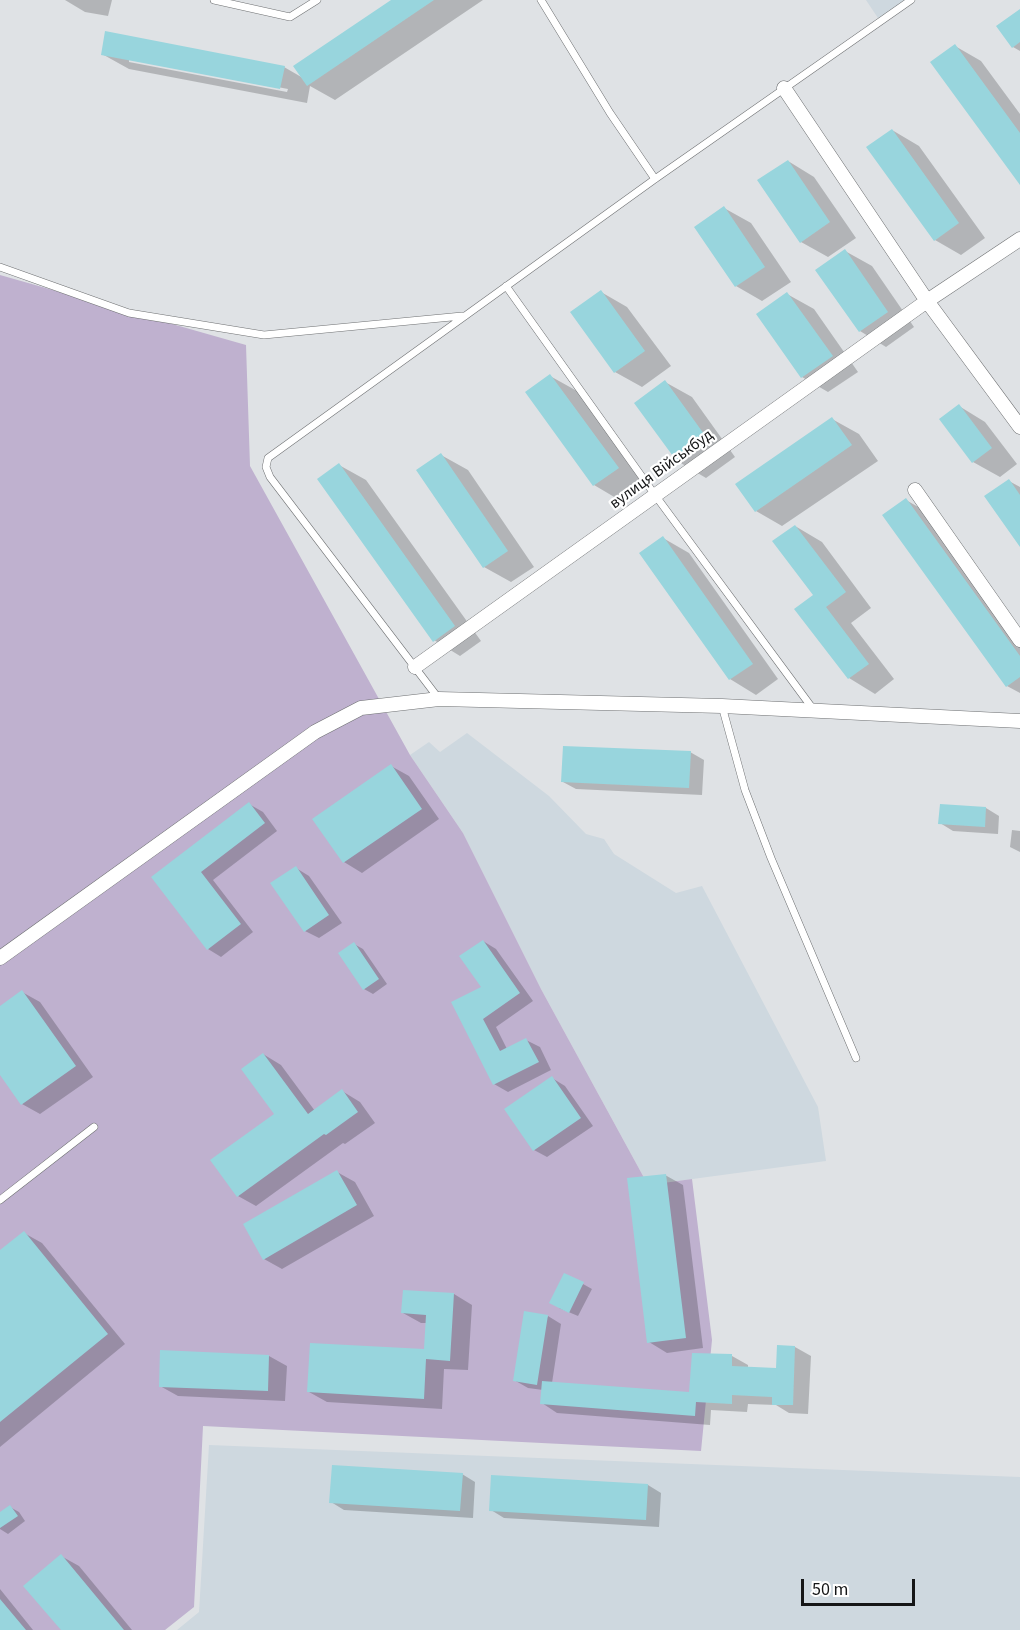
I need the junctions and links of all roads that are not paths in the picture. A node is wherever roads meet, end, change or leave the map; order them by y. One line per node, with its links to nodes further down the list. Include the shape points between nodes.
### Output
1 (214, 0): 2 (lane, via 290,17)
2 (317, 0)
3 (541, 0): 6 (lane, via 610,113)
4 (911, 0): 5 (lane)
5 (784, 88): 6 (lane); 10 (street)
6 (656, 179): 9 (lane)
7 (1020, 239): 10 (street, вулиця Військбуд)
8 (0, 267): 11 (lane, via 129,313 264,335)
9 (506, 286): 11 (lane); 14 (lane)
10 (927, 301): 12 (street); 14 (street, вулиця Військбуд)
11 (465, 316): 16 (lane, via 268,458 266,467)
12 (1019, 422)
13 (915, 490): 15 (street)
14 (656, 495): 16 (street, вулиця Військбуд); 19 (lane)
15 (1020, 640)
16 (415, 667): 17 (lane)
17 (439, 699): 18 (street); 21 (street, via 361,708 315,732)
18 (722, 706): 19 (street); 22 (lane, via 745,790)
19 (813, 710): 20 (street)
20 (1020, 721)
21 (0, 958)
22 (856, 1058)
23 (94, 1127): 24 (lane)
24 (0, 1200)

